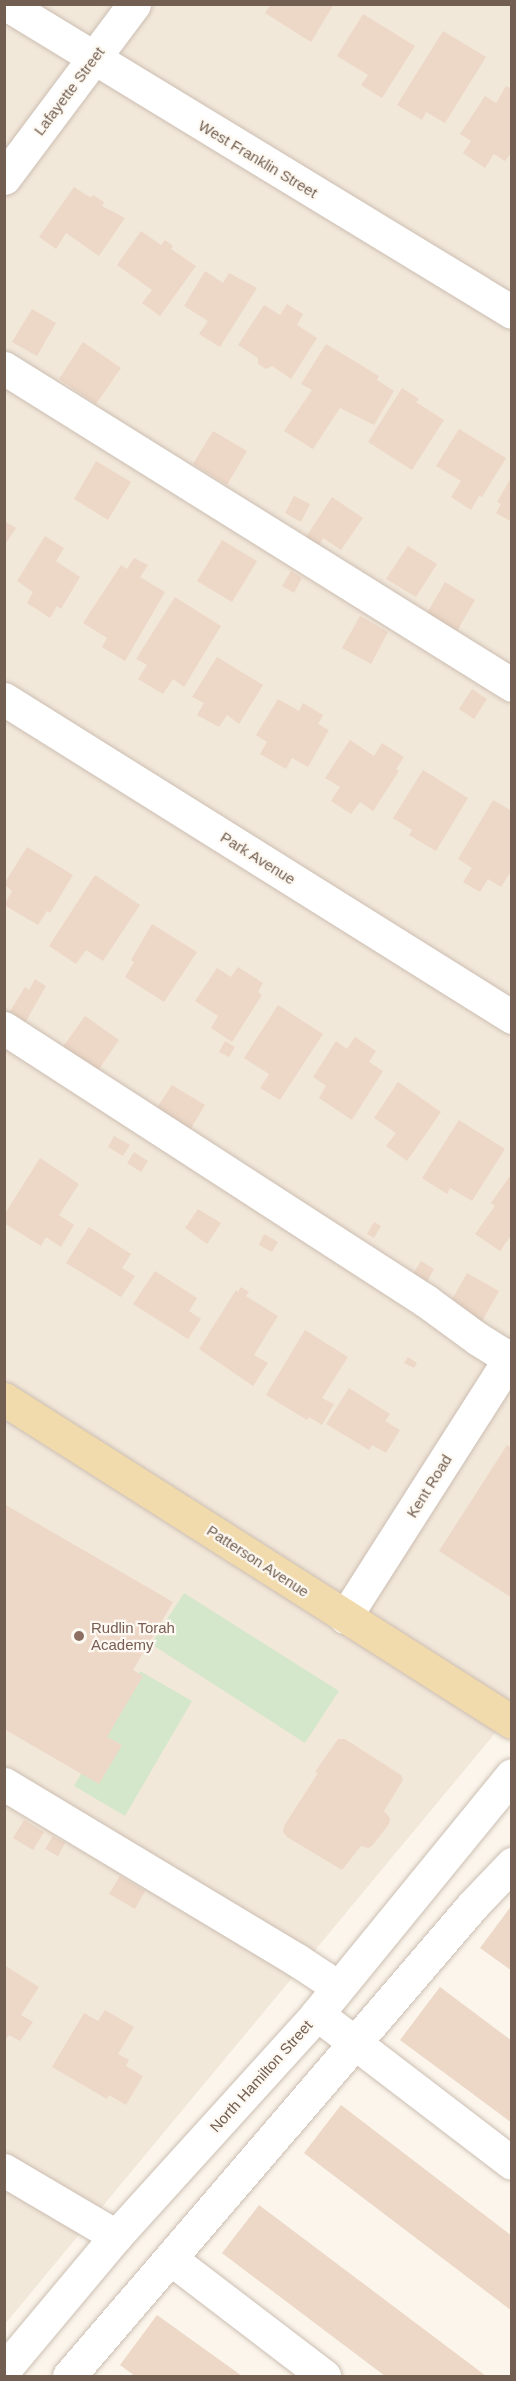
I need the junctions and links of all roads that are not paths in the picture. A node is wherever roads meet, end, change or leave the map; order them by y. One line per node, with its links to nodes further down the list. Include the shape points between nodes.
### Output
1 (6, 4): 3 (street, West Franklin Street)
2 (134, 4): 3 (street, Lafayette Street)
3 (93, 59): 4 (street, Lafayette Street); 5 (street, West Franklin Street)
4 (4, 178)
5 (512, 312)
6 (4, 368): 7 (street)
7 (512, 685)
8 (4, 699): 9 (street, Park Avenue)
9 (512, 1017)
10 (4, 1028): 11 (street)
11 (510, 1357): 13 (street, Kent Road)
12 (4, 1399): 13 (main road, Patterson Avenue)
13 (345, 1617): 14 (main road, Patterson Avenue)
14 (512, 1722)
15 (512, 1775): 18 (street, North Hamilton Street)
16 (4, 1784): 18 (street)
17 (512, 1864): 20 (street)
18 (338, 1988): 19 (street, North Hamilton Street)
19 (317, 2014): 20 (street); 23 (street, North Hamilton Street)
20 (355, 2046): 21 (street); 24 (street)
21 (512, 2163)
22 (4, 2170): 23 (street)
23 (116, 2236): 25 (street, North Hamilton Street)
24 (171, 2259): 26 (street); 27 (street)
25 (4, 2370)
26 (69, 2376)
27 (324, 2376)

